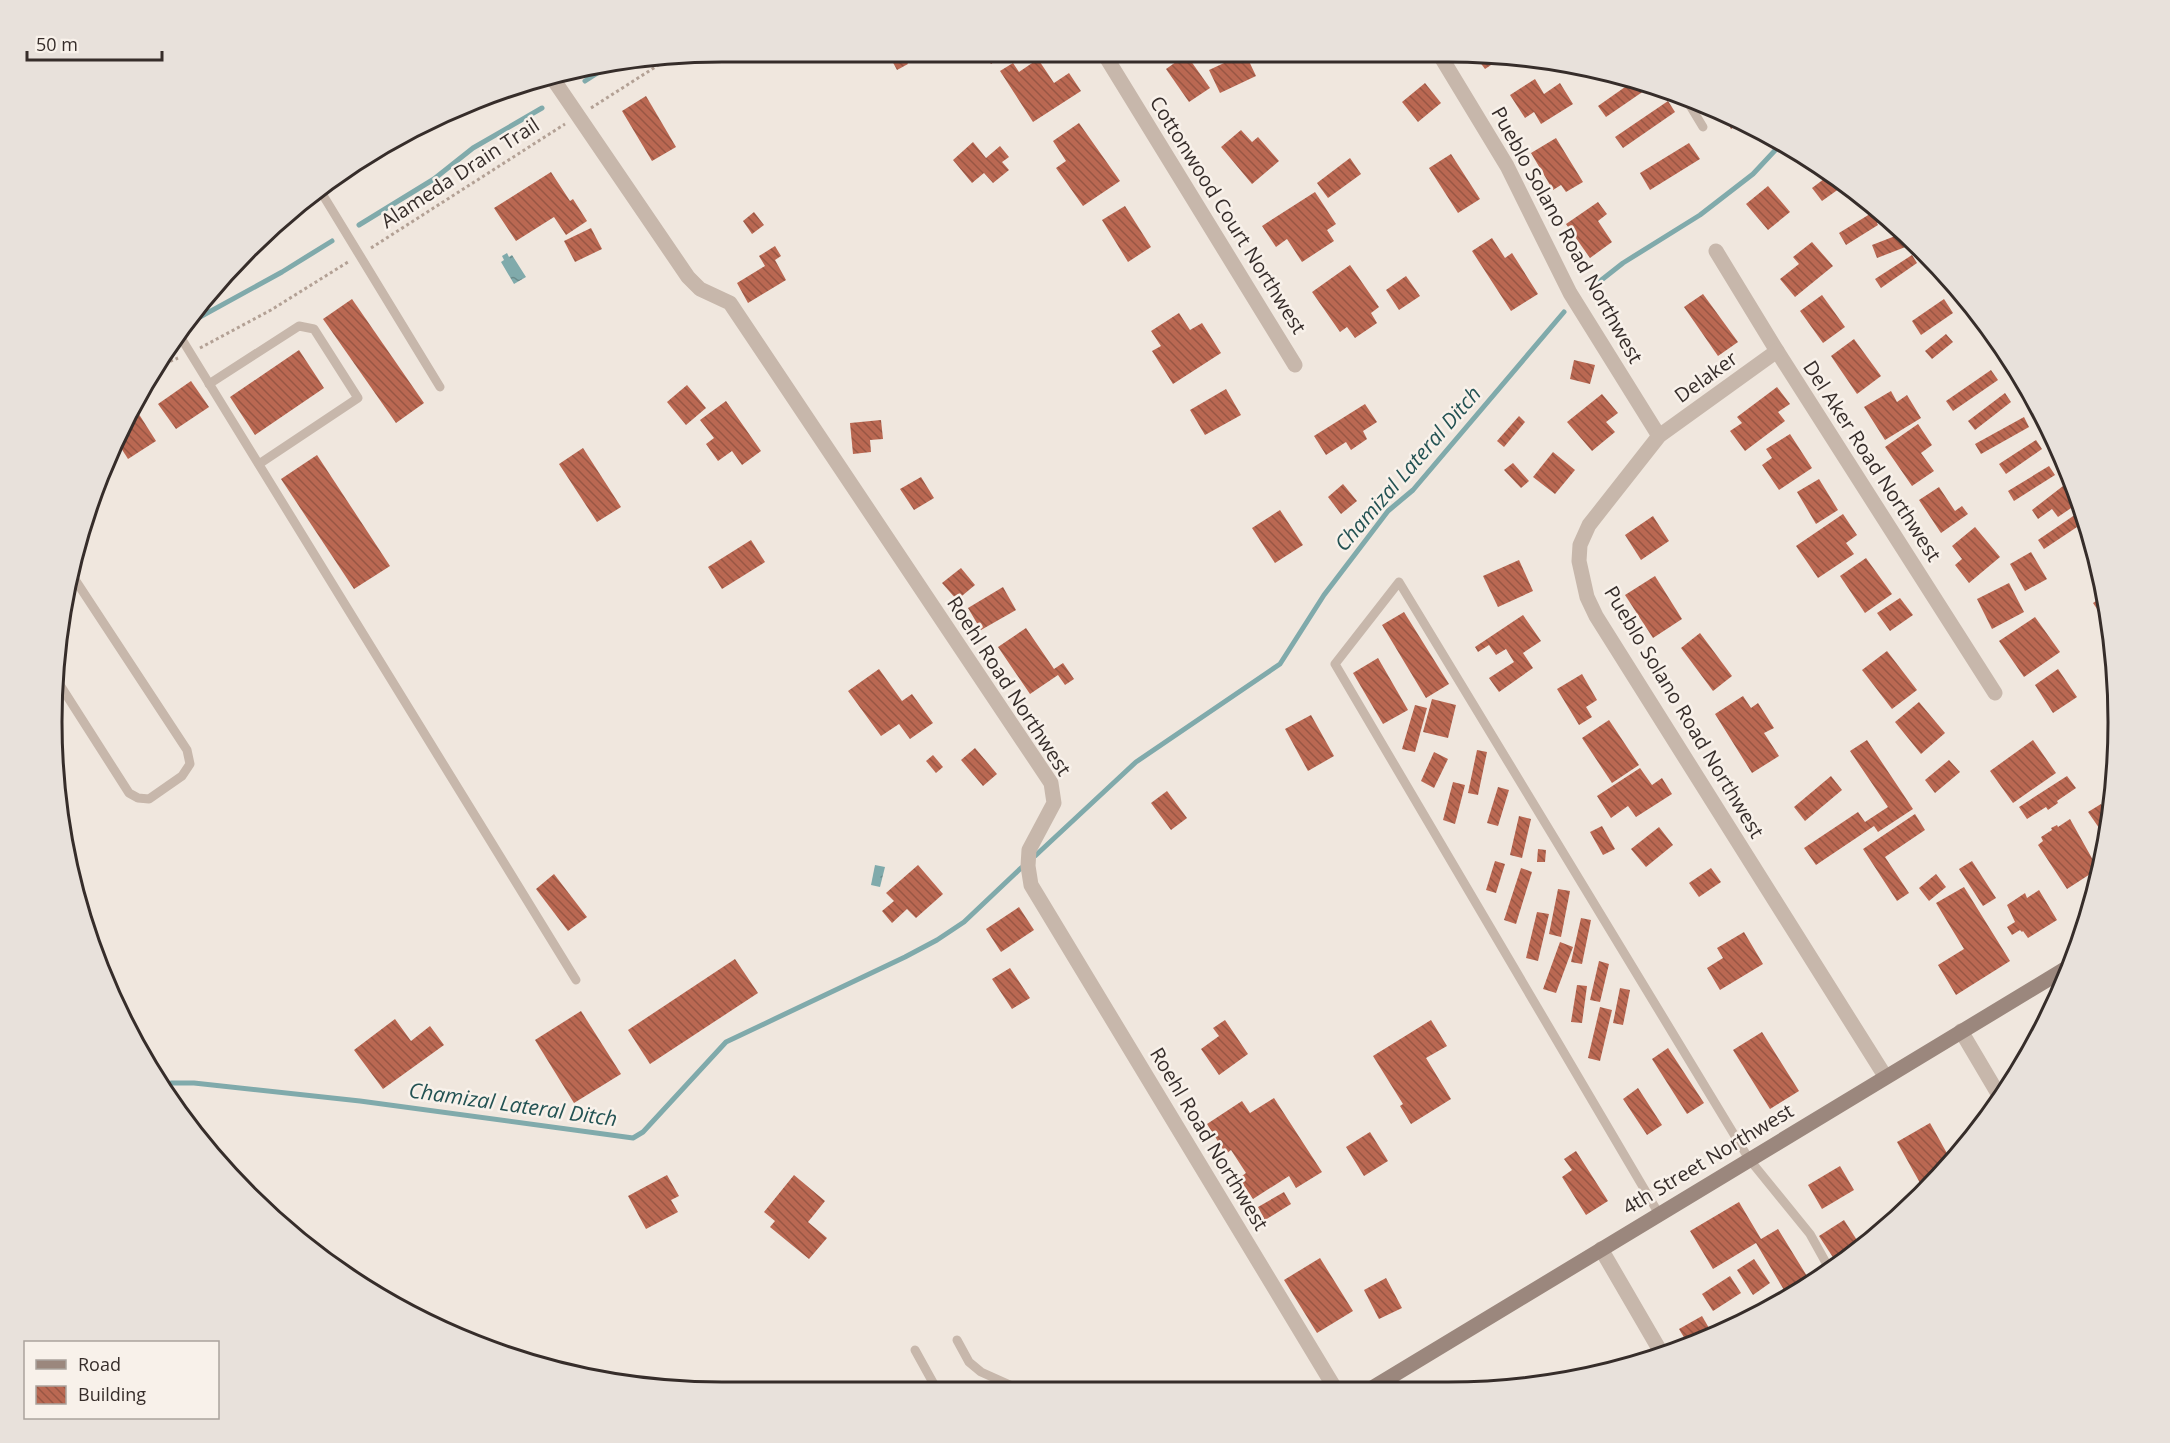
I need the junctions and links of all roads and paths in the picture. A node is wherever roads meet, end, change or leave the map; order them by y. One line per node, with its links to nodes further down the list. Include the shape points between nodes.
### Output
1 (1109, 62): 18 (street, Cottonwood Court Northwest)
2 (1444, 62): 21 (street, Pueblo Solano Road Northwest, via 1507,166 1570,292)
3 (658, 65): 6 (path)
4 (556, 83): 40 (street, Roehl Road Northwest, via 688,277 700,289 730,303 1051,783 1054,803 1029,850 1031,885)
5 (1691, 108): 8 (lane)
6 (586, 111)
7 (570, 121): 10 (path, Alameda Drain Trail)
8 (1703, 128)
9 (323, 196): 20 (lane)
10 (365, 251)
11 (1716, 251): 15 (street, Del Aker Road Northwest)
12 (351, 260): 14 (path, via 272,310)
13 (183, 341): 19 (lane)
14 (199, 349)
15 (1777, 351): 21 (street, Delaker); 25 (street, Del Aker Road Northwest)
16 (183, 356): 17 (path)
17 (169, 362)
18 (1295, 365)
19 (209, 384): 22 (lane); 22 (lane, via 299,326 314,329 358,398)
20 (440, 387)
21 (1659, 436): 29 (street, Pueblo Solano Road Northwest, via 1584,535 1579,561 1587,597)
22 (259, 464): 27 (lane)
23 (76, 585): 24 (lane, via 187,750 190,764 182,776 149,799 129,793)
24 (63, 689)
25 (1995, 693)
26 (2058, 973): 28 (main road, 4th Street Northwest)
27 (576, 980)
28 (1961, 1031): 29 (main road, 4th Street Northwest); 30 (street)
29 (1885, 1076): 31 (main road, 4th Street Northwest)
30 (1996, 1090)
31 (1749, 1159): 32 (main road, 4th Street Northwest); 32 (lane, via 1399,582 1335,664); 34 (lane, via 1810,1234)
32 (1659, 1214): 33 (main road, 4th Street Northwest)
33 (1601, 1249): 36 (street); 41 (main road, 4th Street Northwest)
34 (1826, 1262)
35 (957, 1340): 39 (lane, via 969,1362)
36 (1658, 1347)
37 (915, 1350): 38 (lane)
38 (933, 1382)
39 (1003, 1382)
40 (1331, 1382)
41 (1384, 1382)

